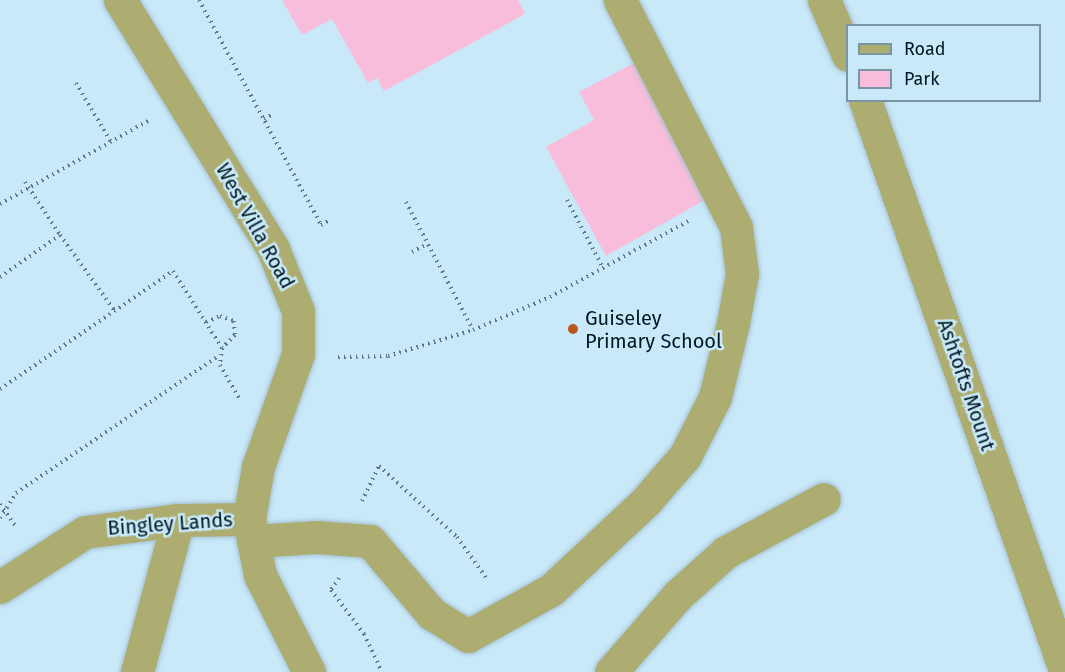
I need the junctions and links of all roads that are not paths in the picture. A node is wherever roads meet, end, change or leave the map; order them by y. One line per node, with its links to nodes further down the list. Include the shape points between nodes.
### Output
1 (120, 0): 8 (street, West Villa Road, via 291,285 301,332 278,420 258,467)
2 (621, 0): 8 (street, Bingley Lands, via 736,227 742,274 715,397 685,456 646,501 551,590 468,636 432,614 370,541)
3 (824, 0): 4 (street)
4 (846, 51)
5 (866, 102): 10 (street, Ashtofts Mount)
6 (824, 500): 13 (street, via 726,552 678,595)
7 (178, 520): 8 (street, Bingley Lands); 9 (street, Bingley Lands, via 85,531); 11 (street)
8 (251, 530): 12 (street, West Villa Road, via 271,603)
9 (0, 587)
10 (1065, 670)
11 (137, 672)
12 (309, 672)
13 (611, 672)

